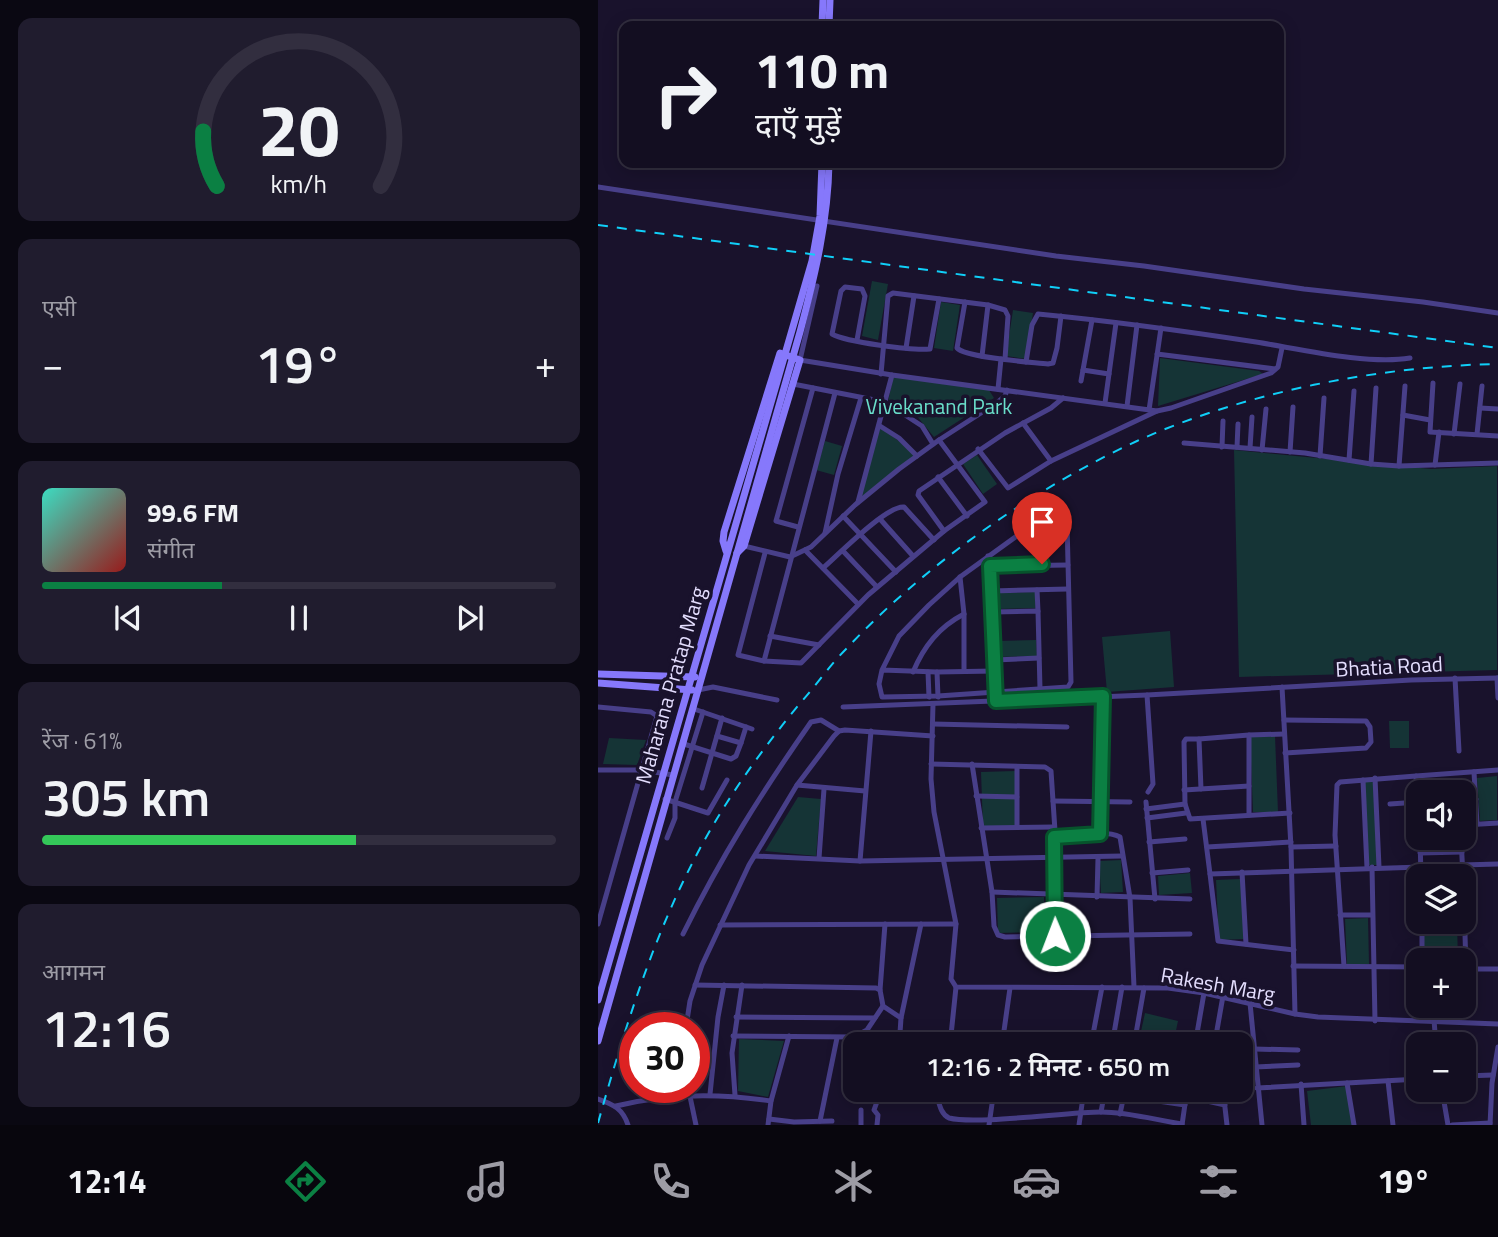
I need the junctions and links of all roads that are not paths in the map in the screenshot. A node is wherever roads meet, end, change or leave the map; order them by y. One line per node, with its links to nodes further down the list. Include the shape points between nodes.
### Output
1 (823, 0): 3 (main road)
2 (830, 0): 4 (main road)
3 (823, 21)
4 (830, 21)
5 (822, 168): 101 (main road, Maharana Pratap Marg, via 812,261)
6 (829, 168): 103 (main road, Maharana Pratap Marg, via 821,249)
7 (598, 187): 13 (street, via 1056,256)
8 (817, 286): 27 (street)
9 (914, 296): 10 (street); 20 (street, via 888,296); 21 (street)
10 (939, 299): 11 (street); 21 (street, via 930,349)
11 (965, 302): 12 (street); 24 (street, via 957,348)
12 (988, 305): 24 (street); 26 (street, via 1008,312)
13 (1498, 313)
14 (1061, 316): 15 (street); 28 (street, via 1036,316); 28 (street, via 1053,363)
15 (1092, 320): 16 (street); 30 (street)
16 (1116, 323): 17 (street); 32 (street)
17 (1137, 326): 18 (street); 51 (street)
18 (1160, 328): 22 (street); 23 (street)
19 (857, 340): 19 (street, via 832,334 845,287 862,289 865,296); 20 (street)
20 (884, 345): 21 (street); 31 (street)
21 (906, 348)
22 (1282, 348): 25 (street, via 1382,360); 29 (street)
23 (1157, 354): 29 (street); 56 (street)
24 (982, 356): 26 (street)
25 (1410, 358)
26 (1003, 359): 28 (street); 41 (street)
27 (800, 360): 31 (street); 36 (main road); 101 (main road, via 778,355 725,531)
28 (1026, 362)
29 (1275, 369): 57 (street)
30 (1083, 370): 32 (street); 34 (street)
31 (881, 374): 33 (street)
32 (1109, 374): 50 (street)
33 (892, 376): 41 (street); 49 (street)
34 (1081, 380)
35 (1433, 383): 60 (street)
36 (793, 384): 40 (street); 98 (main road)
37 (1460, 384): 66 (street)
38 (1405, 386): 58 (street)
39 (1482, 386): 53 (street)
40 (813, 388): 45 (street); 93 (street, via 776,522)
41 (998, 388): 43 (street)
42 (1376, 388): 84 (street)
43 (1007, 390): 47 (street); 69 (street, via 998,402)
44 (1355, 391): 80 (street)
45 (835, 393): 46 (street); 93 (street)
46 (861, 398): 49 (street); 95 (street)
47 (1063, 398): 50 (street); 62 (street)
48 (1324, 398): 79 (street)
49 (885, 402): 64 (street); 71 (street, via 922,426)
50 (1105, 403): 51 (street)
51 (1127, 406): 56 (street)
52 (1293, 407): 77 (street)
53 (1480, 408): 55 (street); 67 (street)
54 (1266, 409): 76 (street)
55 (1498, 409)
56 (1149, 410): 57 (street)
57 (1157, 411): 81 (street)
58 (1403, 415): 60 (street); 86 (street)
59 (1252, 416): 75 (street)
60 (1430, 420): 65 (street, via 1430,432)
61 (1223, 421): 72 (street)
62 (1023, 423): 74 (street); 81 (street)
63 (1238, 424): 73 (street)
64 (880, 426): 78 (street); 88 (street)
65 (1439, 432): 66 (street); 85 (street)
66 (1454, 434): 67 (street)
67 (1477, 434): 68 (street)
68 (1498, 436)
69 (939, 440): 71 (street); 82 (street)
70 (1184, 443): 72 (street)
71 (933, 444): 78 (street)
72 (1222, 447): 73 (street)
73 (1237, 447): 75 (street)
74 (978, 449): 81 (street, via 1008,488); 82 (street)
75 (1250, 449): 76 (street)
76 (1262, 450): 77 (street)
77 (1290, 452): 79 (street)
78 (917, 456): 88 (street)
79 (1321, 456): 80 (street)
80 (1349, 460): 84 (street)
81 (1051, 461)
82 (958, 463): 87 (street); 90 (street, via 985,502)
83 (1498, 463): 85 (street)
84 (1371, 464): 86 (street)
85 (1435, 465): 86 (street)
86 (1399, 466)
87 (938, 477): 90 (street); 94 (street, via 917,493)
88 (858, 502): 89 (street)
89 (843, 516): 95 (street); 96 (street)
90 (967, 516): 94 (street)
91 (1042, 518): 105 (street); 107 (street); 108 (street, via 1060,513 1067,520)
92 (880, 519): 96 (street); 97 (street, via 901,506); 104 (street)
93 (798, 527): 106 (street)
94 (944, 531): 97 (street)
95 (825, 533): 99 (street)
96 (861, 535): 100 (street); 111 (street)
97 (934, 540): 104 (street)
98 (744, 546): 102 (street); 103 (main road)
99 (805, 550): 106 (street); 110 (street)
100 (843, 551): 110 (street); 113 (street)
101 (726, 552): 133 (main road, Maharana Pratap Marg)
102 (765, 552): 106 (street); 125 (street, via 737,652 740,657)
103 (735, 555): 133 (main road, Maharana Pratap Marg)
104 (914, 556): 111 (street)
105 (988, 556): 109 (street); 112 (street)
106 (790, 557): 121 (street)
107 (1042, 564): 108 (street); 109 (street)
108 (1068, 565): 115 (street)
109 (990, 566): 116 (street)
110 (823, 568): 117 (street)
111 (896, 572): 113 (street)
112 (960, 577): 120 (street); 126 (street, via 906,628)
113 (877, 587): 117 (street)
114 (1037, 590): 115 (street); 116 (street); 118 (street)
115 (1068, 590): 139 (street, via 1070,685)
116 (992, 591): 119 (street)
117 (858, 604): 122 (street)
118 (1038, 611): 119 (street); 123 (street)
119 (993, 612): 124 (street)
120 (964, 614): 127 (street); 129 (street, via 939,631)
121 (770, 636): 122 (street); 125 (street)
122 (819, 645): 125 (street, via 801,663)
123 (1039, 658): 124 (street); 139 (street)
124 (995, 660): 128 (street)
125 (764, 661)
126 (882, 670): 129 (street); 144 (street, via 882,697)
127 (964, 671): 128 (street); 131 (street)
128 (995, 671): 142 (street)
129 (912, 672): 130 (street)
130 (928, 672): 131 (street); 144 (street)
131 (937, 672): 145 (street)
132 (598, 674): 133 (main road)
133 (697, 678): 137 (street); 140 (main road, Maharana Pratap Marg); 141 (main road, Maharana Pratap Marg)
134 (1456, 678): 135 (street, Bhatia Road); 138 (street, Bhatia Road); 168 (street)
135 (1497, 678): 147 (street)
136 (598, 683): 140 (main road)
137 (713, 687): 141 (street); 148 (street)
138 (1282, 687): 143 (street, Bhatia Road); 156 (street)
139 (1040, 689): 142 (street)
140 (689, 690): 141 (main road); 177 (main road, Maharana Pratap Marg)
141 (698, 690): 153 (main road, Maharana Pratap Marg)
142 (996, 693): 145 (street); 149 (street)
143 (1147, 695): 146 (street, Bhatia Road); 193 (street, via 1153,784)
144 (929, 696): 145 (street); 150 (street)
145 (938, 696): 150 (street)
146 (1103, 696): 149 (street, Bhatia Road); 198 (street)
147 (1498, 698)
148 (777, 700)
149 (996, 701): 150 (street, Bhatia Road)
150 (934, 704): 151 (street, Bhatia Road); 157 (street)
151 (843, 707)
152 (598, 708): 175 (street, via 657,716)
153 (694, 709): 154 (street); 167 (main road, Maharana Pratap Marg)
154 (703, 712): 155 (street); 167 (street)
155 (722, 718): 163 (street); 166 (street, via 749,728)
156 (1284, 720): 161 (street); 169 (street, via 1366,721 1371,742 1366,748)
157 (933, 724): 158 (street); 164 (street)
158 (1067, 727)
159 (839, 732): 160 (street); 186 (street); 258 (street, via 821,720 811,722 729,845)
160 (871, 732): 164 (street); 192 (street)
161 (1284, 734): 162 (street); 169 (street)
162 (1249, 735): 165 (street); 187 (street)
163 (717, 736): 166 (street); 170 (street)
164 (933, 736): 171 (street)
165 (1199, 739): 190 (street); 191 (street, via 1184,742)
166 (741, 743): 170 (street, via 732,759)
167 (688, 746): 170 (street); 179 (main road, Maharana Pratap Marg); 199 (street)
168 (1459, 751)
169 (1285, 753): 206 (street)
170 (712, 754): 188 (street)
171 (931, 764): 172 (street); 232 (street, via 933,812)
172 (972, 764): 173 (street); 194 (street)
173 (1017, 767): 195 (street); 200 (street, via 1045,767 1051,772)
174 (598, 770): 175 (street)
175 (642, 770): 177 (street); 253 (street)
176 (1498, 770): 178 (street)
177 (663, 772): 179 (street); 282 (main road, Maharana Pratap Marg)
178 (1474, 772): 180 (street); 185 (street)
179 (673, 775): 196 (main road, Maharana Pratap Marg)
180 (1416, 776): 181 (street); 184 (street)
181 (1376, 778): 183 (street); 237 (street)
182 (727, 780): 199 (street, via 708,813)
183 (1363, 780): 221 (street, via 1337,785); 237 (street)
184 (1416, 780)
185 (1475, 780)
186 (796, 785): 189 (street); 225 (street)
187 (1249, 786): 190 (street); 207 (street)
188 (702, 788)
189 (824, 789): 192 (street); 227 (street)
190 (1201, 789): 191 (street)
191 (1184, 790): 203 (street)
192 (865, 791): 231 (street)
193 (1148, 792)
194 (976, 796): 195 (street); 214 (street)
195 (1017, 797): 212 (street)
196 (666, 799): 199 (street); 286 (main road, Maharana Pratap Marg)
197 (1476, 799): 210 (street)
198 (1099, 801): 200 (street); 201 (street); 215 (street)
199 (676, 802): 217 (street)
200 (1053, 802): 213 (street)
201 (1130, 802)
202 (1406, 803): 204 (street)
203 (1185, 804): 205 (street); 208 (street, via 1146,805)
204 (1390, 804)
205 (1186, 813): 208 (street); 209 (street, via 1190,819)
206 (1290, 813): 207 (street); 220 (street)
207 (1249, 815): 209 (street)
208 (1147, 818): 219 (street)
209 (1203, 819): 222 (street)
210 (1477, 824): 211 (street)
211 (1498, 824)
212 (1016, 827): 213 (street); 214 (street)
213 (1054, 827): 216 (street)
214 (981, 828): 230 (street)
215 (1100, 834): 216 (street); 226 (street, via 1118,836)
216 (1054, 837): 229 (street)
217 (667, 838)
218 (1185, 839): 219 (street)
219 (1149, 842): 243 (street)
220 (1291, 845): 221 (street); 222 (street); 242 (street)
221 (1336, 846): 239 (street)
222 (1207, 847): 244 (street)
223 (1462, 852): 224 (street); 234 (street)
224 (1420, 853): 233 (street)
225 (755, 856): 227 (street); 257 (street)
226 (1122, 856): 228 (street); 248 (street)
227 (818, 858): 231 (street)
228 (1098, 858): 229 (street); 247 (street)
229 (1054, 859): 230 (street); 246 (street)
230 (986, 860): 232 (street); 245 (street)
231 (860, 861): 232 (street)
232 (943, 861): 256 (street)
233 (1421, 864)
234 (1462, 864)
235 (1498, 864): 236 (street)
236 (1476, 865)
237 (1372, 867): 238 (street); 239 (street); 252 (street)
238 (1406, 867)
239 (1337, 869): 242 (street); 251 (street)
240 (1188, 870): 243 (street)
241 (1243, 872): 242 (street); 244 (street); 262 (street)
242 (1292, 872): 263 (street)
243 (1152, 873): 249 (street)
244 (1210, 874): 262 (street, via 1218,940)
245 (992, 892): 246 (street); 260 (street, via 998,935)
246 (1054, 895): 247 (street); 260 (street)
247 (1097, 897): 248 (street)
248 (1130, 898): 249 (street); 261 (street)
249 (1155, 899): 250 (street)
250 (1190, 899)
251 (1340, 915): 252 (street); 265 (street)
252 (1371, 915): 266 (street)
253 (598, 924)
254 (885, 924): 255 (street); 257 (street); 279 (street)
255 (921, 924): 256 (street); 291 (street)
256 (956, 924): 273 (street, via 951,979)
257 (720, 925): 270 (street)
258 (683, 934)
259 (1190, 934): 261 (street)
260 (1055, 936): 261 (street)
261 (1132, 936): 277 (street)
262 (1246, 944): 263 (street)
263 (1294, 950): 264 (street)
264 (1293, 966): 265 (street); 288 (street)
265 (1344, 966): 266 (street)
266 (1373, 967): 267 (street); 293 (street)
267 (1406, 967)
268 (1476, 969): 269 (street)
269 (1498, 969)
270 (695, 985): 271 (street); 287 (street)
271 (724, 985): 272 (street); 320 (street)
272 (743, 985): 279 (street); 289 (street)
273 (956, 987): 276 (street, Rakesh Marg); 296 (street)
274 (1102, 987): 275 (street, Rakesh Marg); 276 (street, Rakesh Marg); 298 (street)
275 (1122, 987): 277 (street, Rakesh Marg); 299 (street)
276 (1010, 988): 297 (street)
277 (1134, 988): 278 (street, Rakesh Marg)
278 (1144, 988): 280 (street, Rakesh Marg); 300 (street)
279 (880, 990): 285 (street)
280 (1204, 993): 281 (street, Rakesh Marg); 301 (street)
281 (1223, 996): 283 (street, Rakesh Marg); 302 (street)
282 (598, 1000)
283 (1250, 1003): 288 (street, Rakesh Marg); 309 (street)
284 (598, 1005): 286 (main road)
285 (883, 1006): 290 (street); 291 (street)
286 (607, 1007): 307 (main road, Maharana Pratap Marg)
287 (689, 1012)
288 (1294, 1014): 293 (street, Rakesh Marg)
289 (736, 1017): 290 (street); 304 (street)
290 (875, 1018): 306 (street, via 860,1035)
291 (901, 1018): 295 (street)
292 (1434, 1020): 293 (street, Rakesh Marg); 294 (street, Rakesh Marg); 303 (street)
293 (1375, 1021)
294 (1498, 1024)
295 (900, 1032)
296 (951, 1032)
297 (1004, 1032)
298 (1093, 1032)
299 (1114, 1032)
300 (1136, 1032)
301 (1197, 1032)
302 (1217, 1032)
303 (1435, 1032)
304 (733, 1036): 305 (street); 321 (street)
305 (789, 1036): 306 (street); 323 (street)
306 (837, 1038): 345 (street)
307 (598, 1041)
308 (1498, 1046): 313 (street)
309 (1254, 1049): 310 (street); 312 (street)
310 (1298, 1050)
311 (1298, 1065): 312 (street)
312 (1255, 1066): 319 (street)
313 (1493, 1075): 314 (street); 350 (street)
314 (1476, 1076)
315 (1406, 1080): 316 (street)
316 (1388, 1081): 317 (street); 362 (street)
317 (1347, 1083): 318 (street); 361 (street)
318 (1301, 1084): 319 (street); 360 (street)
319 (1257, 1088): 359 (street)
320 (710, 1094): 321 (street)
321 (735, 1096): 323 (street)
322 (598, 1099): 339 (street)
323 (771, 1101): 347 (street)
324 (877, 1102): 354 (street)
325 (939, 1102): 344 (street)
326 (992, 1102): 349 (street)
327 (1082, 1102): 342 (street)
328 (1103, 1102): 341 (street)
329 (1123, 1102): 343 (street)
330 (1170, 1102): 337 (street)
331 (1185, 1102): 337 (street)
332 (1212, 1102): 338 (street)
333 (1225, 1102): 338 (street)
334 (1445, 1102): 363 (street)
335 (629, 1103): 339 (street)
336 (690, 1103): 352 (street)
337 (1185, 1105): 357 (street)
338 (1225, 1105): 358 (street)
339 (616, 1106): 351 (street)
340 (861, 1110): 353 (street)
341 (1101, 1112): 342 (street); 343 (street)
342 (1081, 1114): 349 (street); 356 (street)
343 (1120, 1114): 357 (street)
344 (947, 1117): 349 (street); 355 (street)
345 (820, 1121): 346 (street); 348 (street)
346 (832, 1121)
347 (769, 1122): 348 (street)
348 (794, 1123)
349 (989, 1123)
350 (1490, 1124): 363 (street)
351 (628, 1125)
352 (696, 1125)
353 (861, 1125)
354 (877, 1125)
355 (942, 1125)
356 (1079, 1125)
357 (1182, 1125)
358 (1227, 1125)
359 (1262, 1125)
360 (1304, 1125)
361 (1355, 1125)
362 (1393, 1125)
363 (1450, 1125)

